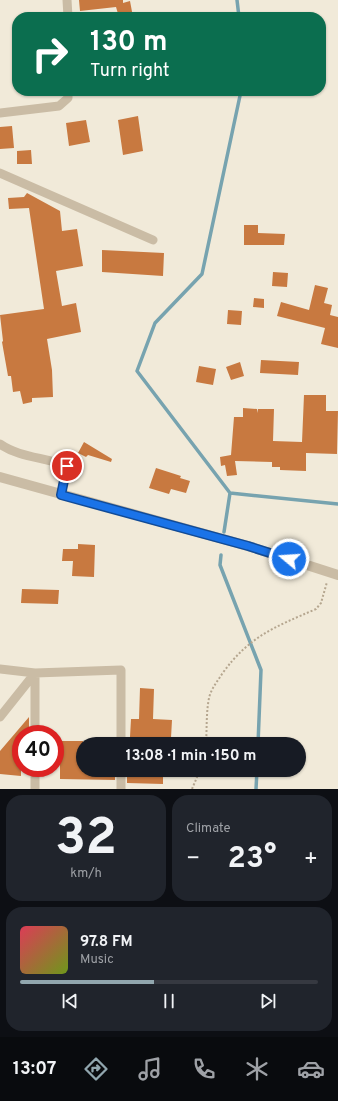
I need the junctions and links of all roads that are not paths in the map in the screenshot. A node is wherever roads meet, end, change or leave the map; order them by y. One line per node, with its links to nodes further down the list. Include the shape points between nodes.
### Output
1 (67, 0): 2 (street)
2 (68, 12)
3 (68, 96): 4 (street, via 59,106)
4 (0, 113)
5 (0, 173): 6 (street)
6 (153, 240)
7 (0, 444): 9 (street, via 18,454 56,461 67,466)
8 (0, 477): 9 (street)
9 (61, 495): 10 (street, via 248,546)
10 (334, 574)
11 (0, 669): 12 (street)
12 (35, 672): 13 (street); 14 (street); 15 (street, via 121,670)
13 (0, 718)
14 (35, 725)
15 (121, 737)
16 (35, 777): 18 (street)
17 (121, 777): 19 (street)
18 (35, 789)
19 (121, 789)

